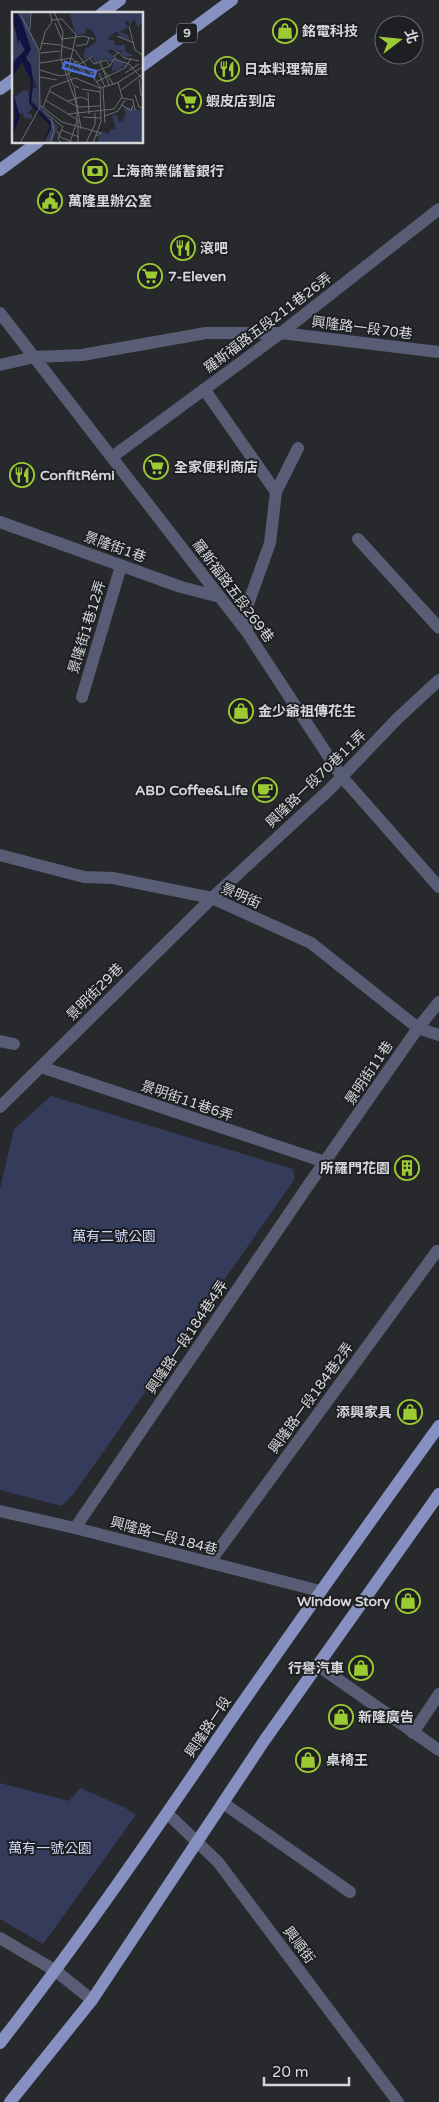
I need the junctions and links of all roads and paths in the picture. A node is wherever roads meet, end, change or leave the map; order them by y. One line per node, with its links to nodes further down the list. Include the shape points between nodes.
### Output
1 (120, 0): 3 (main road)
2 (232, 0): 4 (main road, 9)
3 (104, 12)
4 (144, 65)
5 (12, 80): 6 (main road)
6 (0, 89)
7 (35, 144): 8 (main road)
8 (0, 170)
9 (439, 209): 11 (street, 羅斯福路五段211巷26弄)
10 (0, 313): 13 (street, 羅斯福路五段269巷)
11 (281, 333): 12 (street, 興隆路一段70巷); 13 (street, 興隆路一段70巷, via 206,333 82,355); 15 (street, 羅斯福路五段211巷26弄)
12 (439, 352)
13 (34, 356): 14 (street, 興隆路一段70巷); 17 (street, 羅斯福路五段269巷)
14 (0, 365)
15 (204, 389): 17 (street, 羅斯福路五段211巷26弄); 18 (street)
16 (298, 448): 18 (street)
17 (112, 458): 22 (street, 羅斯福路五段269巷)
18 (276, 492): 24 (street, via 270,543 248,604)
19 (0, 522): 21 (street, 景隆街1巷)
20 (358, 539): 23 (street)
21 (121, 566): 22 (street, 景隆街1巷); 26 (street, 景隆街1巷12弄)
22 (220, 597): 24 (street, 羅斯福路五段269巷)
23 (439, 628)
24 (247, 632): 27 (street, 羅斯福路五段269巷)
25 (439, 680): 27 (street, 興隆路一段70巷11弄)
26 (82, 697)
27 (342, 776): 29 (street, 羅斯福路五段269巷); 30 (street, 興隆路一段70巷11弄)
28 (0, 855): 30 (street, 景明街, via 84,877 113,878)
29 (439, 887)
30 (212, 898): 32 (street, 景明街, via 311,943); 36 (street, 景明街29巷)
31 (439, 1002): 32 (street, 景明街11巷)
32 (418, 1028): 33 (street, 景明街); 38 (street, 景明街11巷)
33 (439, 1035)
34 (0, 1041): 35 (street)
35 (14, 1044)
36 (41, 1067): 37 (street, 景明街29巷); 38 (street, 景明街11巷6弄)
37 (0, 1107)
38 (325, 1162): 43 (street, 興隆路一段184巷4弄)
39 (437, 1251): 44 (street, 興隆路一段184巷2弄)
40 (439, 1426): 45 (main road, 興隆路一段)
41 (439, 1494): 46 (main road)
42 (0, 1511): 43 (street, 興隆路一段184巷)
43 (75, 1528): 44 (street, 興隆路一段184巷)
44 (209, 1563): 45 (street, 興隆路一段184巷)
45 (320, 1591): 51 (main road, 興隆路一段)
46 (317, 1665): 48 (street); 50 (main road)
47 (439, 1694): 48 (street)
48 (413, 1733): 49 (street)
49 (439, 1750)
50 (223, 1803): 52 (main road); 53 (street)
51 (168, 1814): 52 (street, 興順街); 55 (main road, 興隆路一段)
52 (197, 1842): 56 (main road); 59 (street, 興順街, via 218,1862)
53 (350, 1892)
54 (0, 1938): 55 (street)
55 (56, 1971): 56 (street); 57 (main road, 興隆路一段)
56 (92, 2000): 58 (main road)
57 (0, 2043)
58 (10, 2102)
59 (398, 2102)

